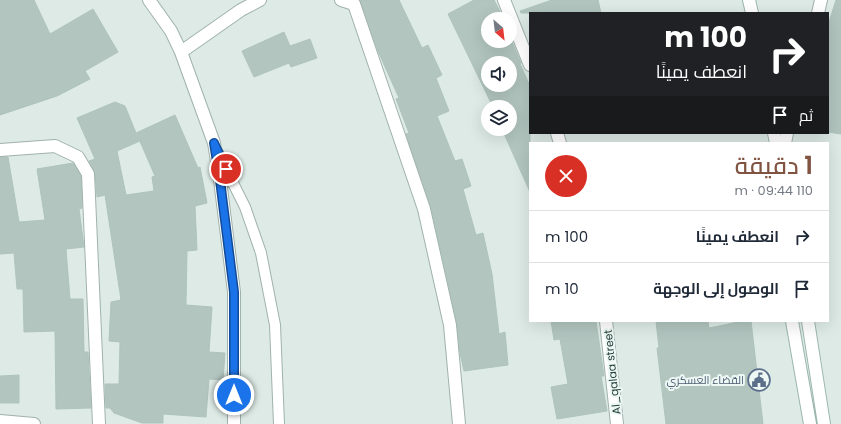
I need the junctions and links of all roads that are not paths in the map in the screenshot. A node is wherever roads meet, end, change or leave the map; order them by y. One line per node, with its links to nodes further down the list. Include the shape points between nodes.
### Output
1 (149, 0): 9 (street, via 171,31)
2 (260, 0): 9 (street, via 241,10)
3 (341, 0): 21 (street, via 354,4 424,209 450,325)
4 (504, 0): 10 (street)
5 (749, 0): 7 (street)
6 (821, 0): 8 (street)
7 (752, 12)
8 (818, 12)
9 (181, 52): 11 (street)
10 (529, 62)
11 (214, 143): 19 (street, via 234,292); 20 (lane, via 245,207 261,253 275,325)
12 (0, 150): 18 (street, via 55,146 78,157 88,174)
13 (606, 322): 22 (street, Al_qalaa street)
14 (792, 322): 23 (street)
15 (808, 322): 24 (street)
16 (0, 421): 17 (street)
17 (34, 424)
18 (99, 424)
19 (234, 424)
20 (279, 424)
21 (459, 424)
22 (617, 424)
23 (810, 424)
24 (824, 424)

